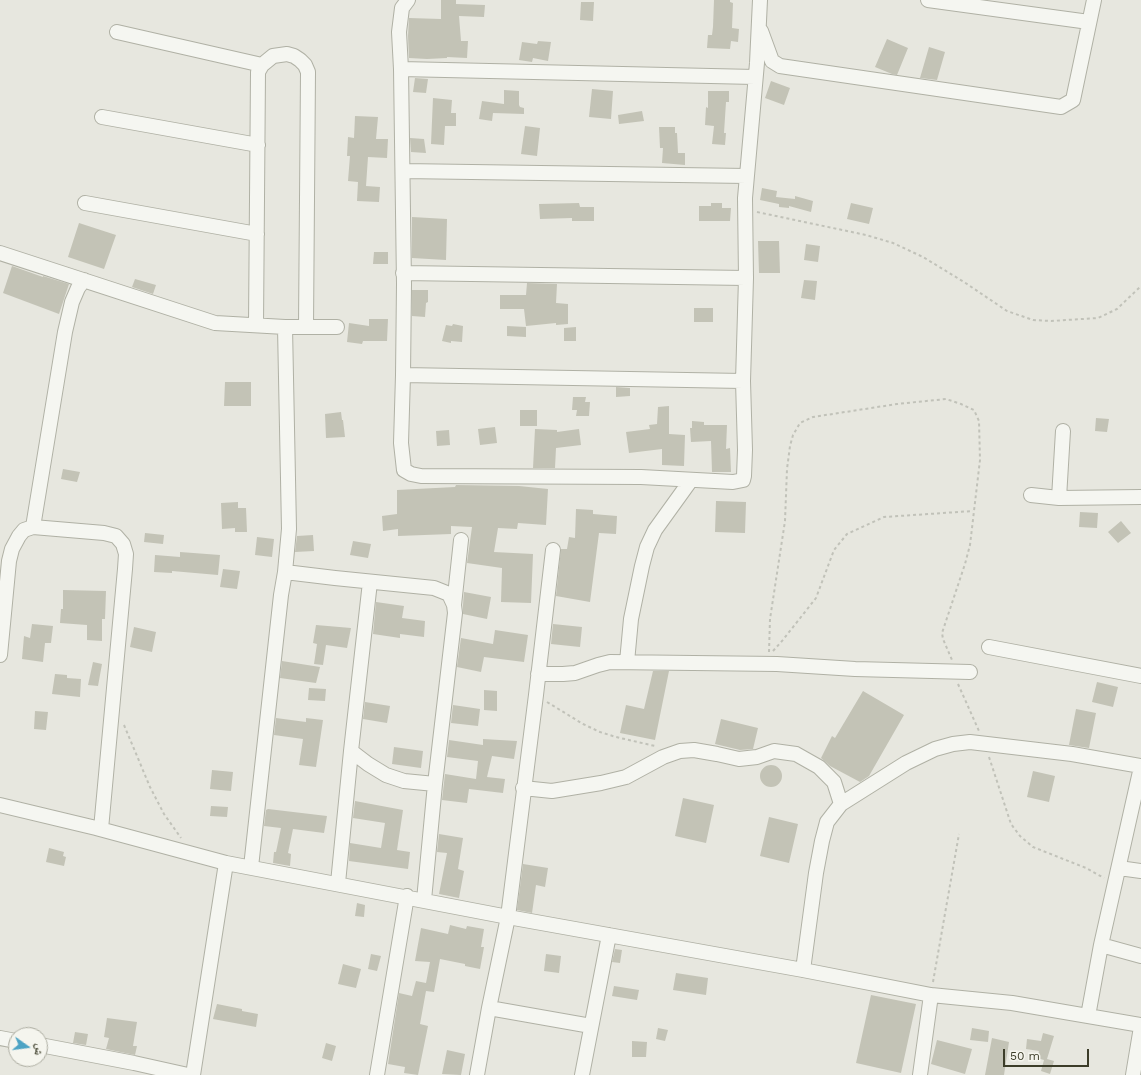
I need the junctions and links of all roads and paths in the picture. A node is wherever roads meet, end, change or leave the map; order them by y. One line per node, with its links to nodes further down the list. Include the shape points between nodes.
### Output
1 (408, 0): 9 (street, via 402,8 399,32)
2 (760, 0): 6 (street)
3 (928, 0): 5 (street)
4 (1094, 0): 5 (street)
5 (1089, 22): 6 (street, via 1073,100 1061,107 780,66 772,61)
6 (759, 27): 10 (street)
7 (117, 32): 8 (street)
8 (262, 65): 12 (street, via 258,72); 25 (street, via 273,56 287,54 300,60 308,72)
9 (401, 69): 10 (street); 13 (street)
10 (755, 77): 14 (street)
11 (102, 117): 12 (street)
12 (258, 145): 17 (street)
13 (403, 171): 14 (street); 19 (street)
14 (747, 176): 20 (street)
15 (85, 203): 17 (street)
16 (756, 211): 22 (path, via 893,243 923,257 1007,311 1032,320 1098,318 1117,310)
17 (257, 234): 23 (street)
18 (0, 253): 21 (street)
19 (403, 273): 20 (street); 27 (street)
20 (746, 278): 28 (street)
21 (84, 280): 23 (street, via 215,324); 35 (street, via 72,302 65,332)
22 (1141, 286)
23 (256, 325): 24 (street)
24 (285, 326): 25 (street); 38 (street, via 290,529)
25 (306, 326): 26 (street)
26 (337, 327)
27 (403, 375): 28 (street); 30 (street, via 401,443 404,470 411,474 430,477 634,477)
28 (743, 381): 30 (street, via 743,480)
29 (1063, 431): 32 (street)
30 (691, 480): 44 (street, via 655,530 647,546 631,619)
31 (1030, 495): 32 (street)
32 (1059, 498): 33 (street)
33 (1141, 498)
34 (973, 511): 34 (path, via 980,460 979,421 974,410 946,399 813,417 800,423 790,446 785,521 770,619 769,655 816,598 834,550 847,534 884,517); 45 (path, via 970,545 942,633)
35 (33, 527): 39 (street, via 24,530 19,536); 59 (street, via 116,536 123,544 126,554)
36 (461, 540): 41 (street)
37 (553, 550): 47 (street)
38 (285, 572): 40 (street); 63 (street)
39 (3, 579): 43 (street)
40 (370, 582): 41 (street, via 434,588 449,594); 53 (street)
41 (454, 605): 55 (street)
42 (989, 647): 48 (street)
43 (0, 656)
44 (627, 662): 45 (street, via 777,664); 47 (street, via 610,662 575,673)
45 (954, 671): 46 (street); 51 (path)
46 (970, 672)
47 (538, 674): 49 (street)
48 (1141, 676)
49 (536, 695): 52 (path, via 600,732); 56 (street)
50 (121, 718): 61 (path, via 164,814)
51 (985, 744): 54 (street, via 1072,754); 57 (street, via 958,743 934,749 906,763); 67 (path, via 1011,824 1020,836 1033,847 1086,868)
52 (658, 747)
53 (351, 751): 55 (street, via 386,775 404,781); 66 (street)
54 (1141, 767): 64 (street)
55 (435, 784): 69 (street)
56 (523, 788): 57 (street, via 552,791 620,779 680,751 694,750 739,760 774,751 796,754 819,767 834,782); 70 (street)
57 (841, 804): 74 (street, via 828,822 822,841)
58 (0, 805): 59 (street)
59 (101, 830): 61 (street)
60 (959, 834): 75 (path)
61 (193, 854): 62 (street)
62 (226, 863): 63 (street); 83 (street)
63 (251, 867): 66 (street)
64 (1119, 868): 65 (street); 67 (street)
65 (1141, 871)
66 (338, 883): 68 (street)
67 (1115, 886): 72 (street)
68 (407, 896): 69 (street); 84 (street)
69 (424, 900): 70 (street)
70 (508, 916): 71 (street); 76 (street)
71 (609, 935): 74 (street); 78 (street)
72 (1101, 945): 73 (street); 77 (street)
73 (1141, 956)
74 (803, 970): 75 (street)
75 (931, 996): 77 (street, via 1012,1004); 87 (street)
76 (489, 1008): 78 (street); 85 (street)
77 (1088, 1016): 79 (street)
78 (591, 1026): 86 (street)
79 (1141, 1026): 88 (street)
80 (48, 1048): 81 (street)
81 (132, 1069): 82 (street)
82 (188, 1075)
83 (193, 1075)
84 (378, 1075)
85 (477, 1075)
86 (582, 1075)
87 (920, 1075)
88 (1133, 1075)

